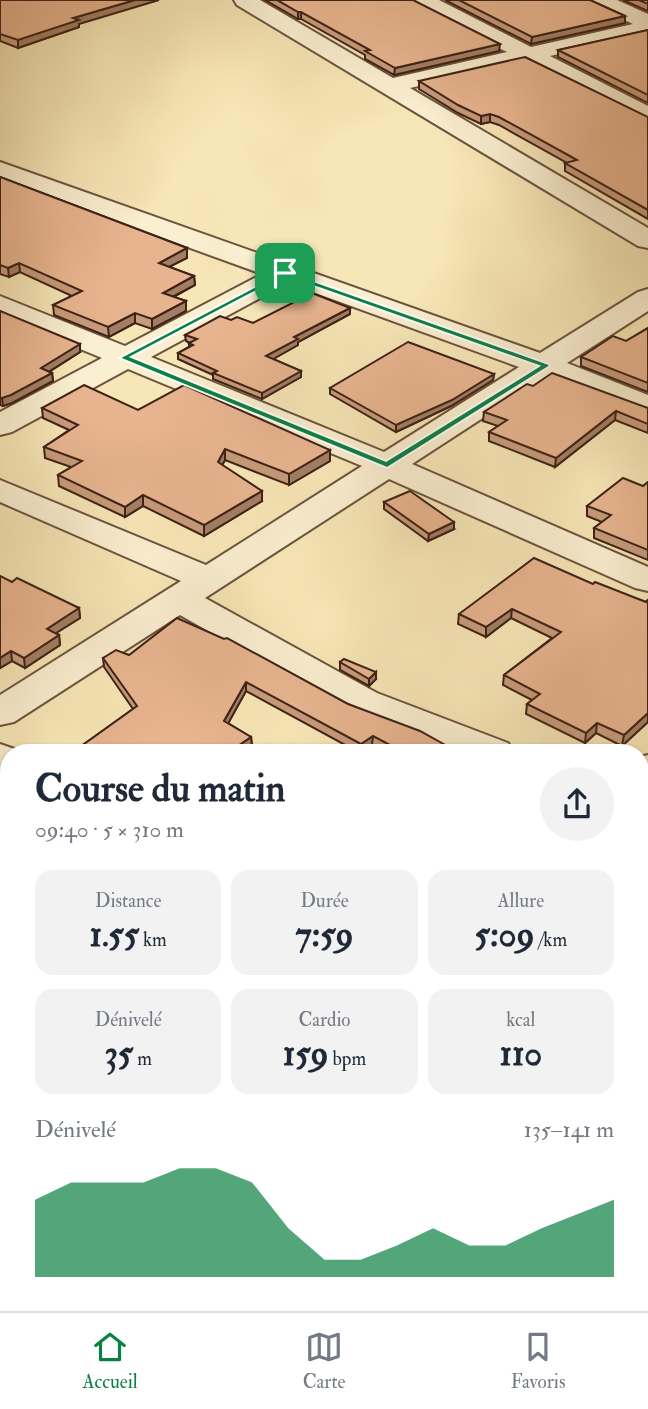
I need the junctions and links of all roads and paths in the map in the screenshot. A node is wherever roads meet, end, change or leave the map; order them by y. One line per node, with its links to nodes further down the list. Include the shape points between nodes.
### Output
1 (245, 0): 6 (street)
2 (422, 0): 5 (street)
3 (599, 0): 4 (street)
4 (648, 24): 5 (street)
5 (528, 55): 6 (street); 7 (street)
6 (390, 86): 9 (street)
7 (648, 116)
8 (2, 172): 10 (street)
9 (648, 240)
10 (285, 273): 13 (street); 14 (street)
11 (648, 298): 14 (street)
12 (0, 305): 13 (street)
13 (124, 358): 16 (street); 17 (street)
14 (546, 366): 15 (street); 17 (street)
15 (648, 406)
16 (0, 425)
17 (387, 465): 19 (street); 20 (street)
18 (0, 489): 20 (street)
19 (648, 580)
20 (195, 589): 21 (street); 22 (street, via 363,702)
21 (0, 713)
22 (473, 744)

